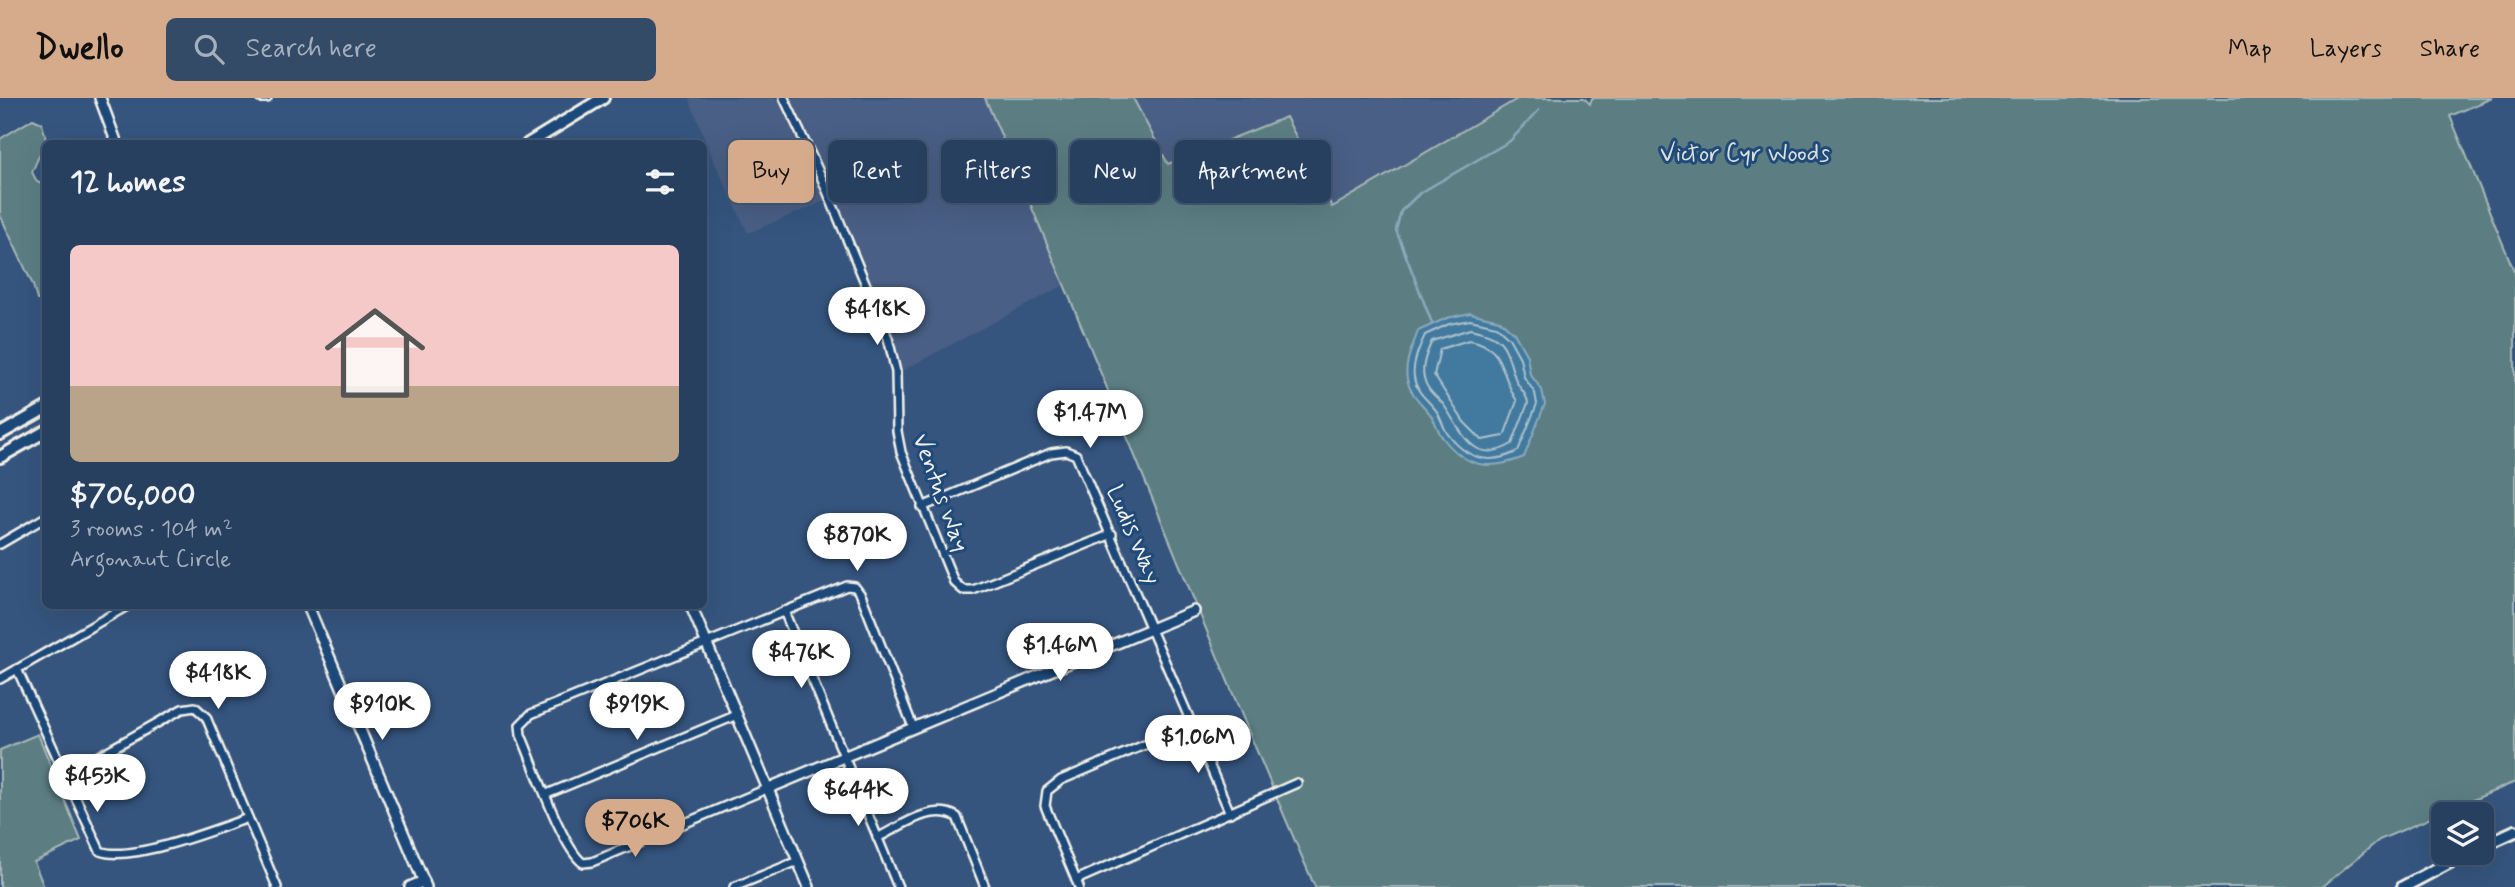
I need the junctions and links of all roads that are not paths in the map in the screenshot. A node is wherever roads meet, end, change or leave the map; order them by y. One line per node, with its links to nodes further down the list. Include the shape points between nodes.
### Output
1 (100, 98): 6 (street)
2 (260, 98): 3 (street)
3 (267, 98)
4 (603, 98): 7 (main road)
5 (784, 98): 12 (street, Ventus Way, via 888,338 896,372 899,445)
6 (116, 140)
7 (535, 140)
8 (42, 410): 10 (main road)
9 (42, 433): 11 (main road)
10 (0, 434)
11 (0, 457)
12 (922, 507): 14 (street, Ludis Way, via 1048,454 1066,451 1082,464); 14 (street, Ventus Way, via 950,575 966,591)
13 (42, 519): 15 (street)
14 (1112, 534): 21 (street, Ludis Way)
15 (0, 544)
16 (122, 609): 23 (street)
17 (309, 609): 40 (street)
18 (692, 609): 22 (street)
19 (784, 611): 22 (street); 27 (street, via 836,589 855,587); 28 (street)
20 (1194, 611): 21 (street)
21 (1151, 628): 26 (street, Ludis Way); 27 (street)
22 (707, 643): 25 (street); 32 (street, via 523,720 521,735)
23 (17, 669): 24 (street); 29 (street)
24 (0, 679)
25 (737, 715): 31 (street); 32 (street)
26 (1192, 725): 33 (street, Ludis Way); 41 (street, via 1061,780 1047,792 1045,806)
27 (913, 727): 28 (street)
28 (844, 758): 31 (street); 36 (street)
29 (65, 775): 34 (street, via 94,843 106,854 176,844); 34 (street, via 182,709 195,707 206,717)
30 (1297, 783): 33 (street)
31 (769, 788): 32 (street, via 583,863 575,858); 38 (street)
32 (547, 794)
33 (1230, 813): 41 (street)
34 (248, 818): 42 (street)
35 (2515, 831): 37 (main road)
36 (877, 838): 46 (street); 47 (street, via 928,814 948,812 957,817)
37 (2494, 841)
38 (798, 861): 44 (street); 45 (street)
39 (2444, 865): 48 (main road)
40 (425, 884): 43 (street)
41 (1078, 884)
42 (277, 887)
43 (410, 887)
44 (734, 887)
45 (809, 887)
46 (898, 887)
47 (985, 887)
48 (2403, 887)

